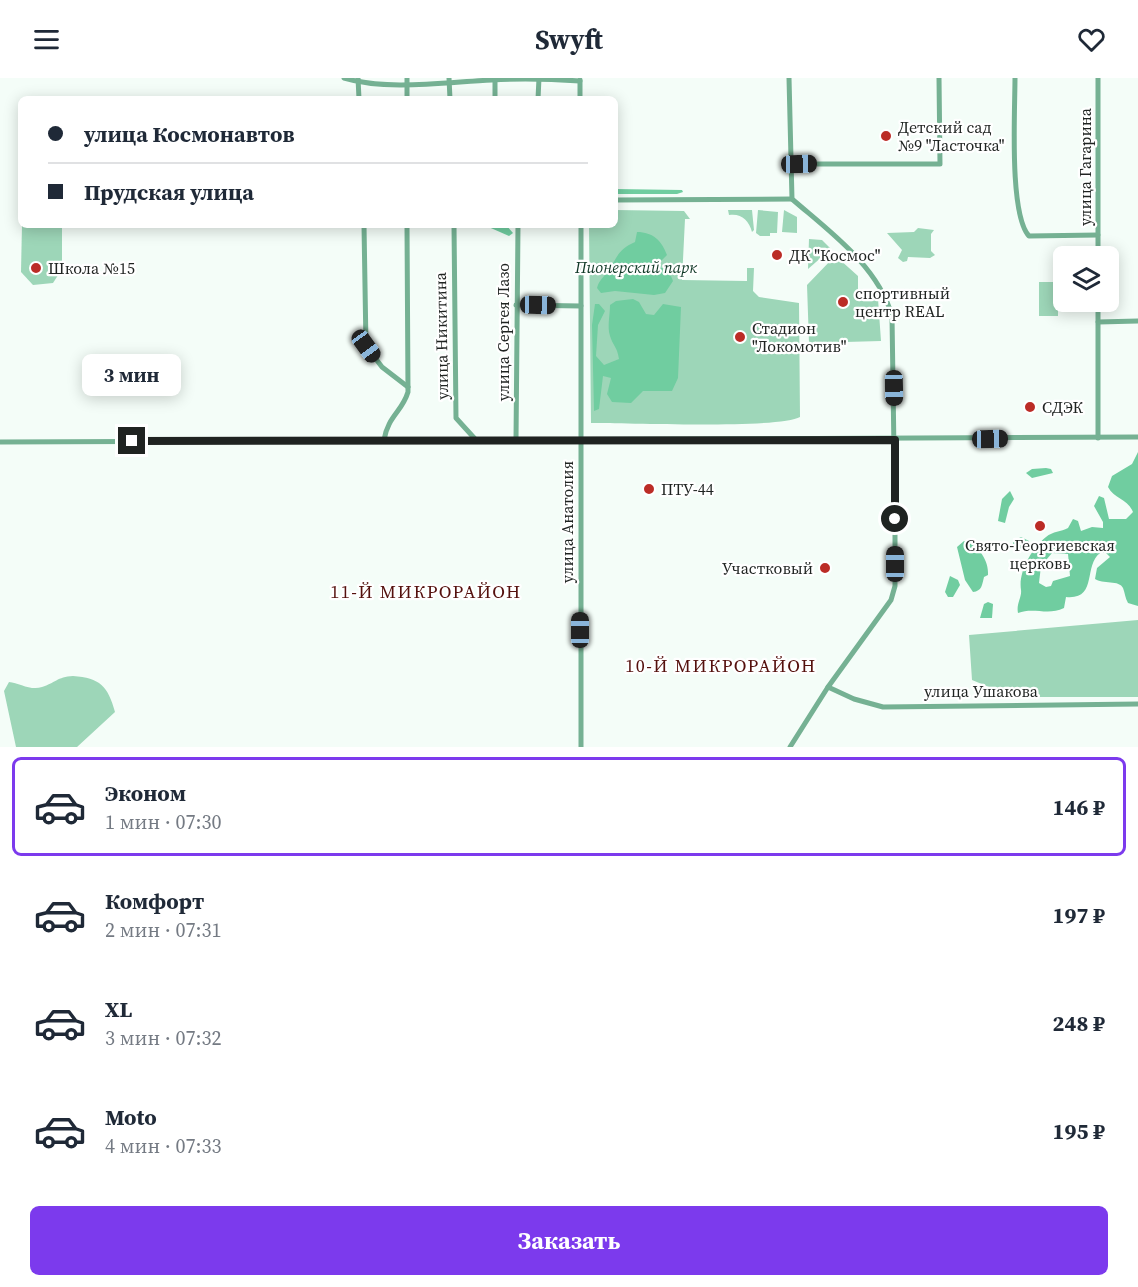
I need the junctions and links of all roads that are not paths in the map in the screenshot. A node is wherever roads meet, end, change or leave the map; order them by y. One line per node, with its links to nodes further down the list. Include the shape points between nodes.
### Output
1 (344, 78): 8 (street)
2 (539, 78): 7 (street); 10 (street); 15 (street)
3 (789, 78): 17 (street)
4 (939, 78): 17 (street, via 940,164)
5 (1015, 78): 25 (street, via 1016,200 1023,230 1029,236)
6 (1098, 78): 25 (street, улица Гагарина)
7 (495, 79): 9 (street); 14 (street)
8 (358, 80): 11 (street); 12 (street)
9 (449, 80): 11 (street); 13 (street)
10 (580, 80): 16 (street)
11 (407, 81)
12 (359, 96)
13 (450, 96)
14 (495, 96)
15 (538, 96)
16 (580, 96)
17 (791, 164): 18 (street)
18 (792, 199): 19 (street); 39 (street, via 850,252 887,298 893,328)
19 (618, 200)
20 (364, 228): 32 (street, via 366,346 382,367)
21 (407, 228): 32 (street)
22 (454, 228): 37 (street, улица Никитина, via 456,418)
23 (518, 228): 27 (street, улица Сергея Лазо)
24 (581, 228): 28 (street, улица Анатолия)
25 (1098, 235): 26 (street, улица Гагарина)
26 (1098, 246)
27 (516, 305): 28 (street); 38 (street, улица Сергея Лазо)
28 (581, 306): 35 (street, улица Анатолия)
29 (1098, 312): 31 (street)
30 (1138, 321): 31 (street)
31 (1098, 322): 34 (street)
32 (408, 387): 36 (street, via 407,395 387,423)
33 (1138, 437): 34 (street)
34 (1098, 438): 39 (street)
35 (581, 439): 38 (street); 39 (street); 43 (street, улица Анатолия)
36 (384, 440): 37 (street); 40 (street)
37 (476, 440): 38 (street)
38 (516, 440)
39 (895, 440): 41 (street, via 893,597)
40 (0, 442)
41 (828, 687): 42 (street, улица Ушакова, via 883,707); 44 (street)
42 (1138, 704)
43 (581, 747)
44 (790, 747)

